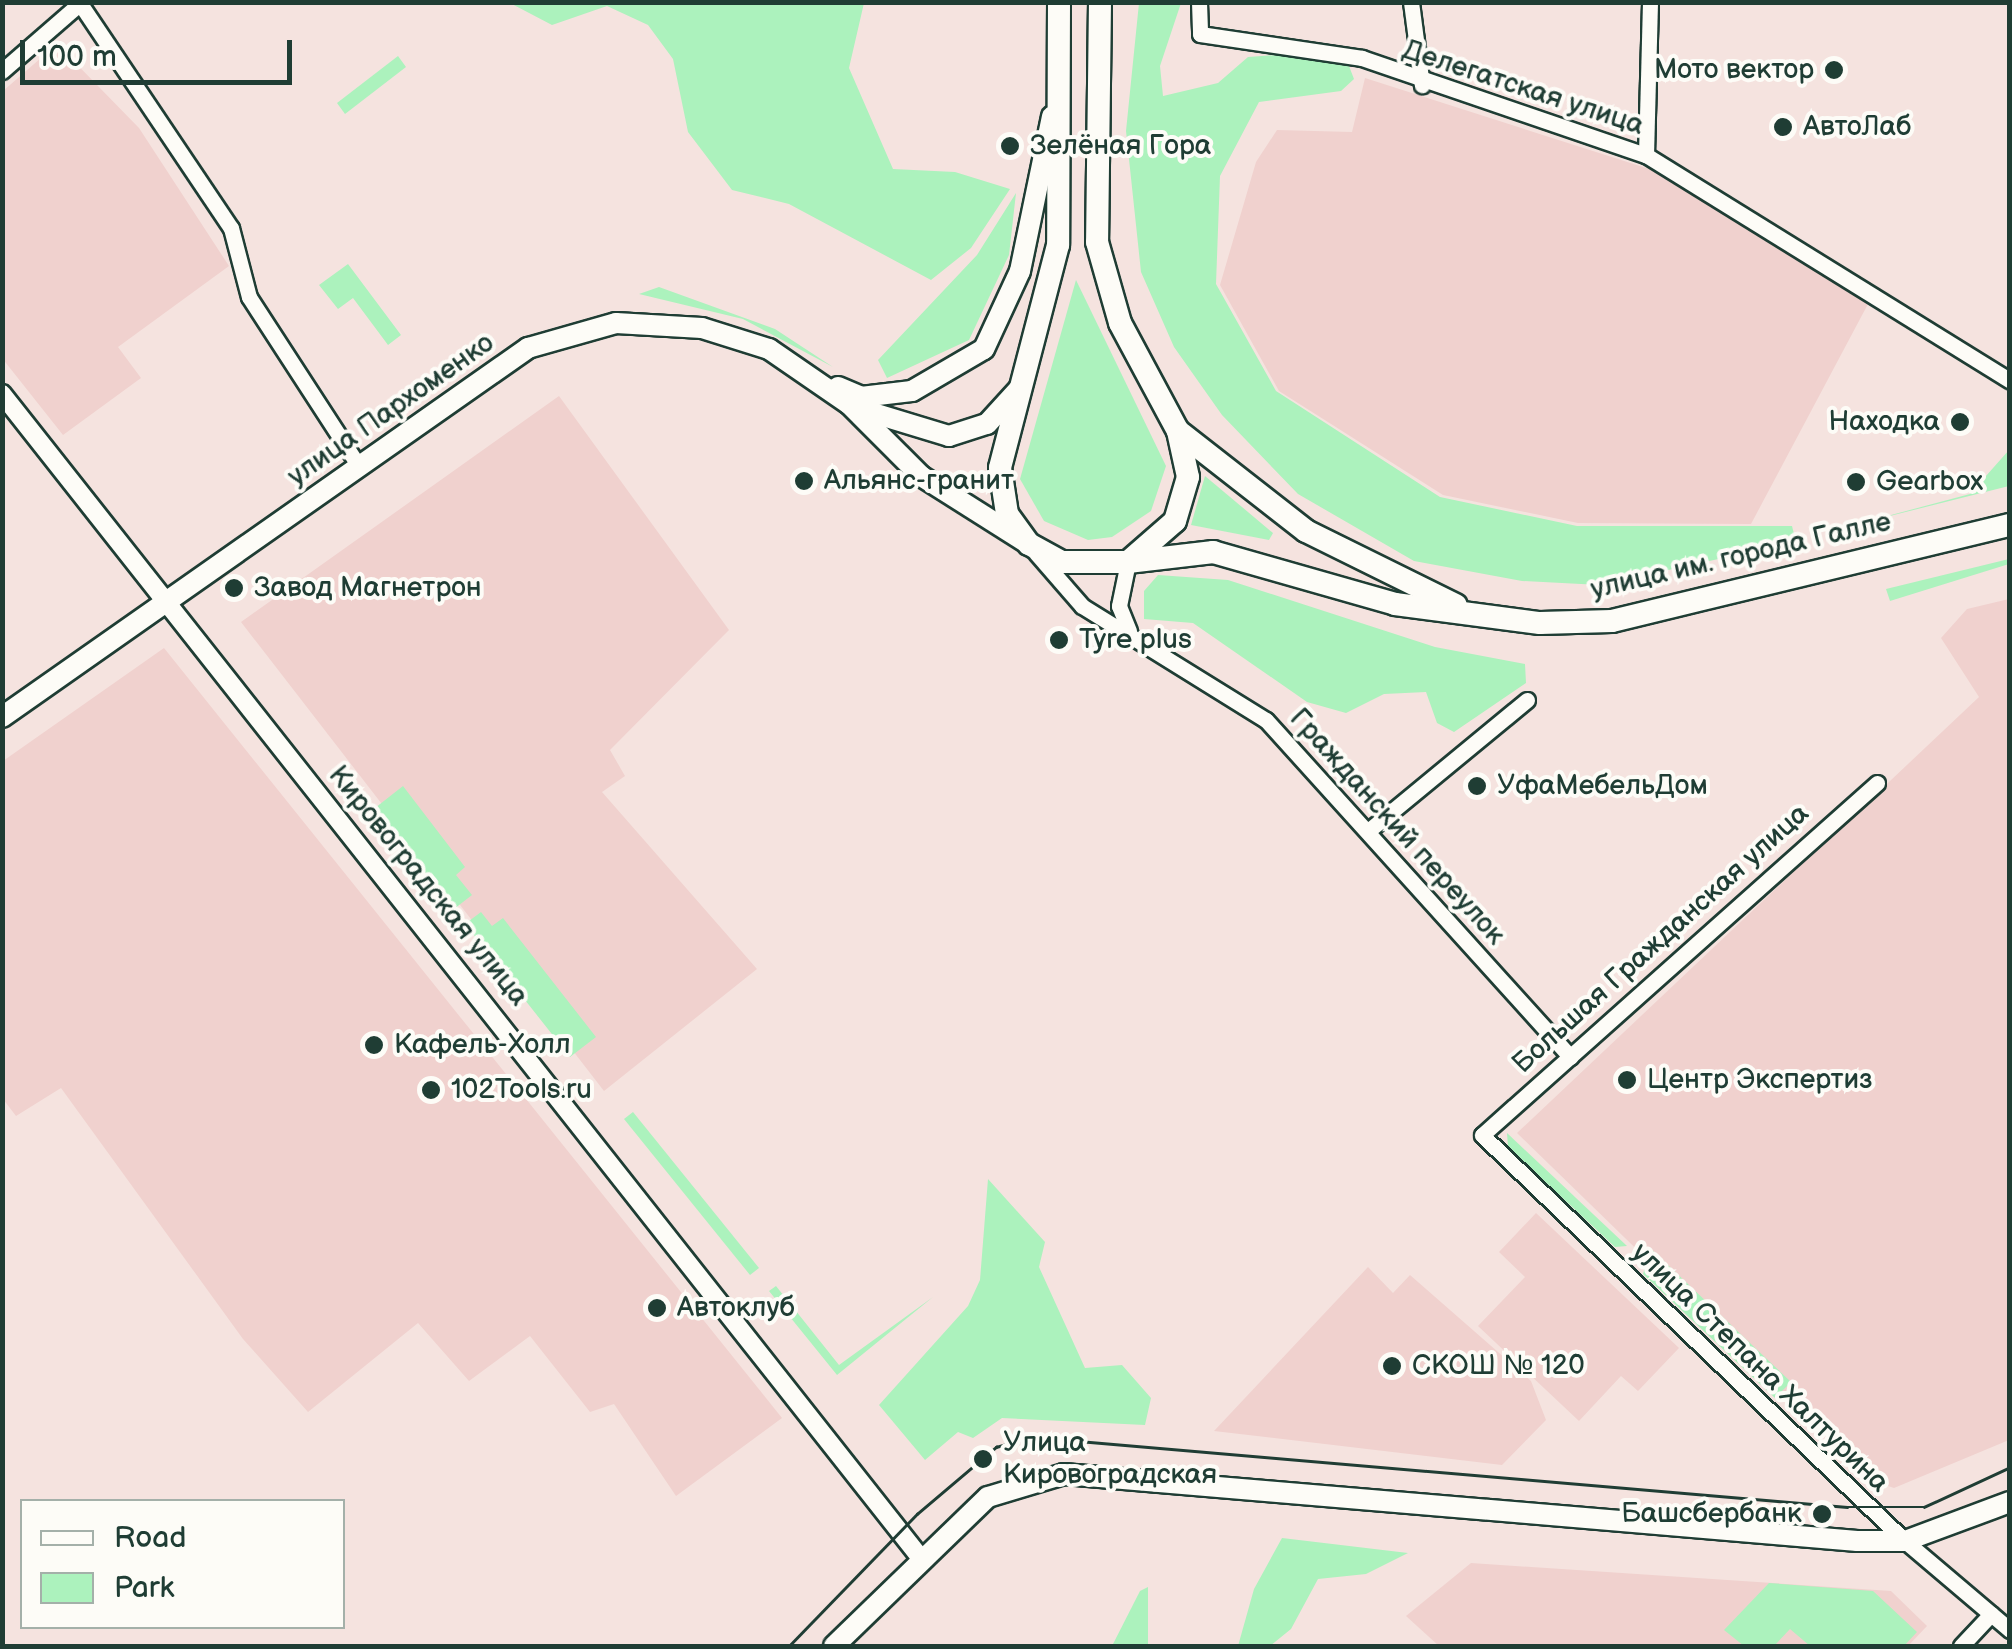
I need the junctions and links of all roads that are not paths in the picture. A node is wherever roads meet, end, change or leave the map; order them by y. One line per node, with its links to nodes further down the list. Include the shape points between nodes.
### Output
1 (1100, 2): 16 (main road, улица им. города Галле, via 1093,192 1104,274)
2 (1199, 2): 9 (street, Делегатская улица, via 1200,34 1362,58)
3 (1412, 2): 9 (street)
4 (1650, 2): 10 (street)
5 (1055, 3): 8 (main road)
6 (79, 4): 7 (street); 17 (street, via 232,228 249,296)
7 (2, 70)
8 (1058, 80): 11 (main road, via 1020,271 984,349 948,376 884,398 861,398); 12 (main road, via 1058,245)
9 (1422, 85): 10 (street, Делегатская улица)
10 (1646, 155): 13 (street, Делегатская улица)
11 (801, 367): 15 (main road, улица Пархоменко); 17 (main road, улица Пархоменко, via 702,328 616,323 570,331 528,348)
12 (1027, 375): 15 (main road, улица Пархоменко, via 987,424 949,436); 19 (main road, via 1000,480 1007,514)
13 (2010, 380)
14 (2, 394): 21 (street, Кировоградская улица)
15 (849, 404): 19 (main road, улица Пархоменко, via 921,476)
16 (1178, 431): 20 (main road, via 1188,476 1175,521); 22 (main road, улица им. города Галле, via 1306,530)
17 (358, 465): 21 (main road, улица Пархоменко)
18 (2010, 525): 22 (main road, улица им. города Галле, via 1612,621)
19 (1029, 544): 20 (main road, улица им. города Галле, via 1086,568); 23 (street, Гражданский переулок, via 1082,606)
20 (1128, 562): 22 (main road, улица им. города Галле, via 1212,552 1395,604); 23 (street, via 1119,606)
21 (166, 602): 25 (main road, улица Пархоменко); 32 (street, Кировоградская улица)
22 (1482, 617)
23 (1129, 631): 27 (street, Гражданский переулок, via 1266,720)
24 (1526, 700): 27 (street)
25 (2, 717)
26 (1876, 783): 28 (street, Большая Гражданская улица)
27 (1368, 831): 28 (street, Гражданский переулок)
28 (1570, 1057): 29 (street, Большая Гражданская улица)
29 (1482, 1135): 31 (street, улица Степана Халтурина)
30 (2010, 1502): 31 (main road)
31 (1905, 1542): 32 (main road, via 1107,1472 1036,1480 988,1497); 33 (street, улица Степана Халтурина)
32 (919, 1556): 35 (main road)
33 (1991, 1614): 34 (street, улица Степана Халтурина); 36 (street)
34 (2010, 1630)
35 (834, 1646)
36 (1960, 1646)

